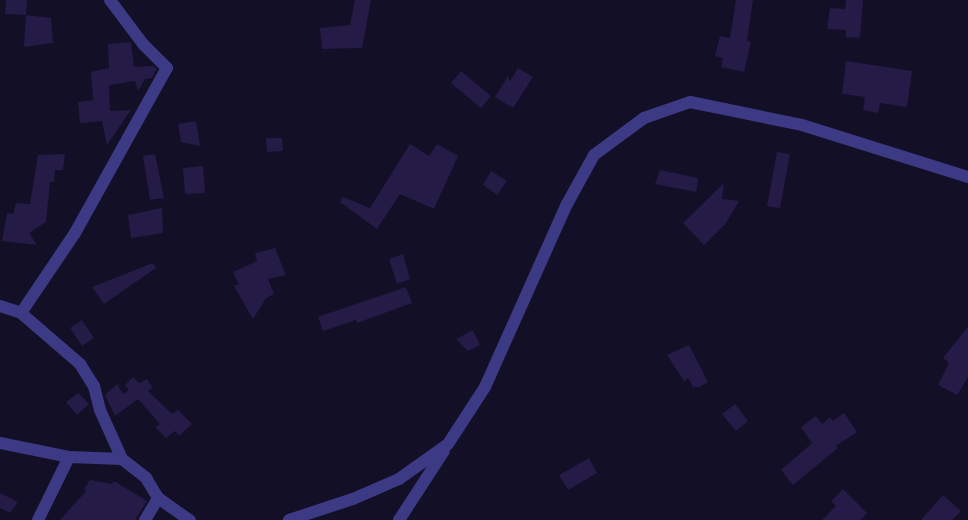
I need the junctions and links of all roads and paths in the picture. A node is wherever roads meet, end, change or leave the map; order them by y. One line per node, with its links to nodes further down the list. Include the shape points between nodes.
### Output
1 (110, 0): 4 (street, via 142,44 167,68 75,233)
2 (968, 177): 6 (street, via 802,125 690,102 644,118 594,155 567,204 485,386)
3 (0, 306): 4 (street)
4 (21, 312): 8 (street, via 80,364 94,386 100,410)
5 (0, 443): 7 (street)
6 (448, 444): 13 (street, via 399,479 353,499); 14 (street)
7 (69, 457): 8 (street); 10 (street)
8 (122, 459): 9 (street, via 146,478)
9 (158, 498): 11 (street); 12 (street)
10 (38, 520)
11 (145, 520)
12 (190, 520)
13 (289, 520)
14 (399, 520)

